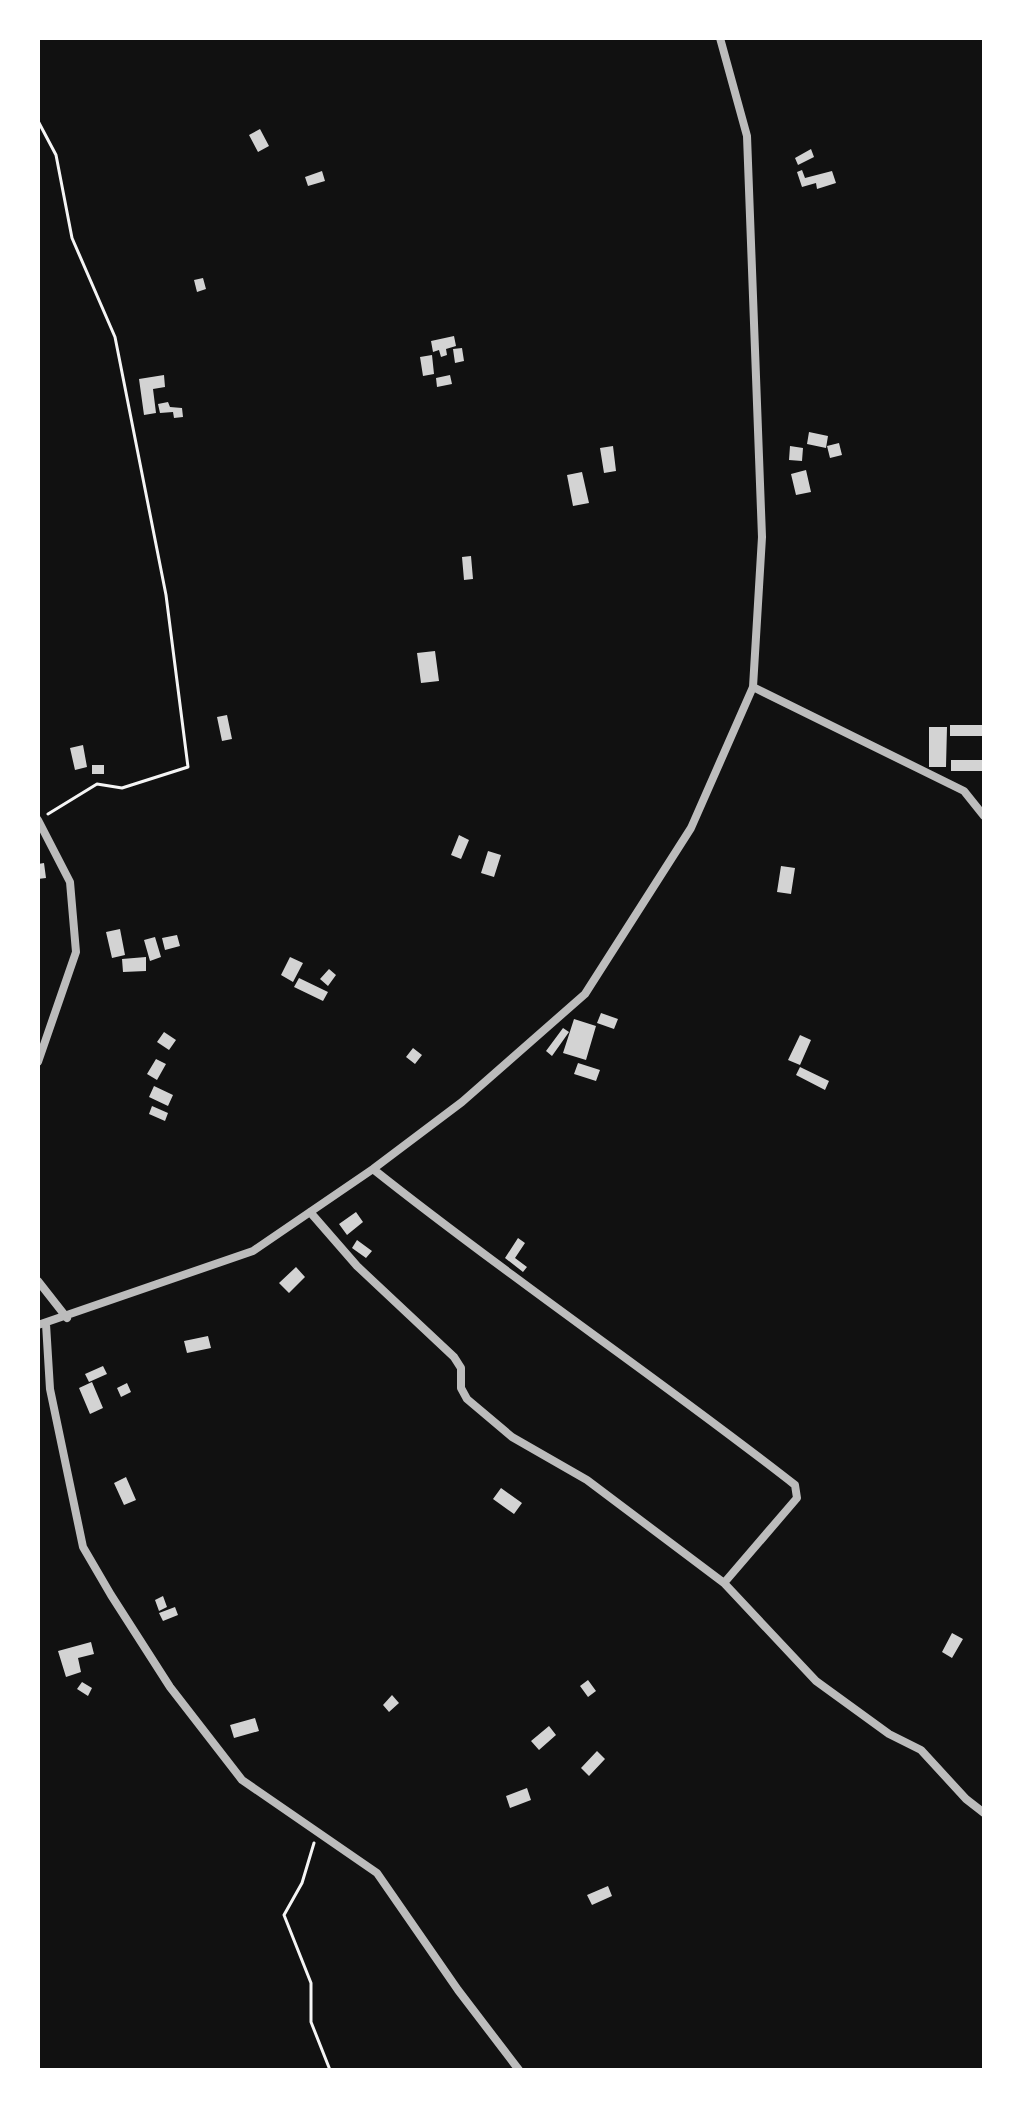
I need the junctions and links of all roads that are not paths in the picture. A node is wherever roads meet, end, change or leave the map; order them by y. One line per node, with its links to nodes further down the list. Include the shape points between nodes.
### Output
1 (720, 38): 2 (street, via 747,136 762,537)
2 (753, 687): 3 (street, via 964,791); 6 (street, via 691,828 585,994 462,1102)
3 (984, 816)
4 (38, 821): 5 (street, via 70,882 76,952)
5 (38, 1062)
6 (373, 1169): 7 (street); 11 (street, via 486,1259 795,1485 797,1498)
7 (310, 1212): 9 (street, via 253,1251); 11 (street, via 357,1266 454,1357 467,1399 512,1437 587,1480)
8 (38, 1281): 9 (street)
9 (67, 1318): 10 (street)
10 (42, 1324): 13 (street, via 83,1547 170,1687 242,1780 377,1873)
11 (724, 1583): 12 (street, via 816,1681 889,1734 921,1750)
12 (984, 1813)
13 (519, 2070)

